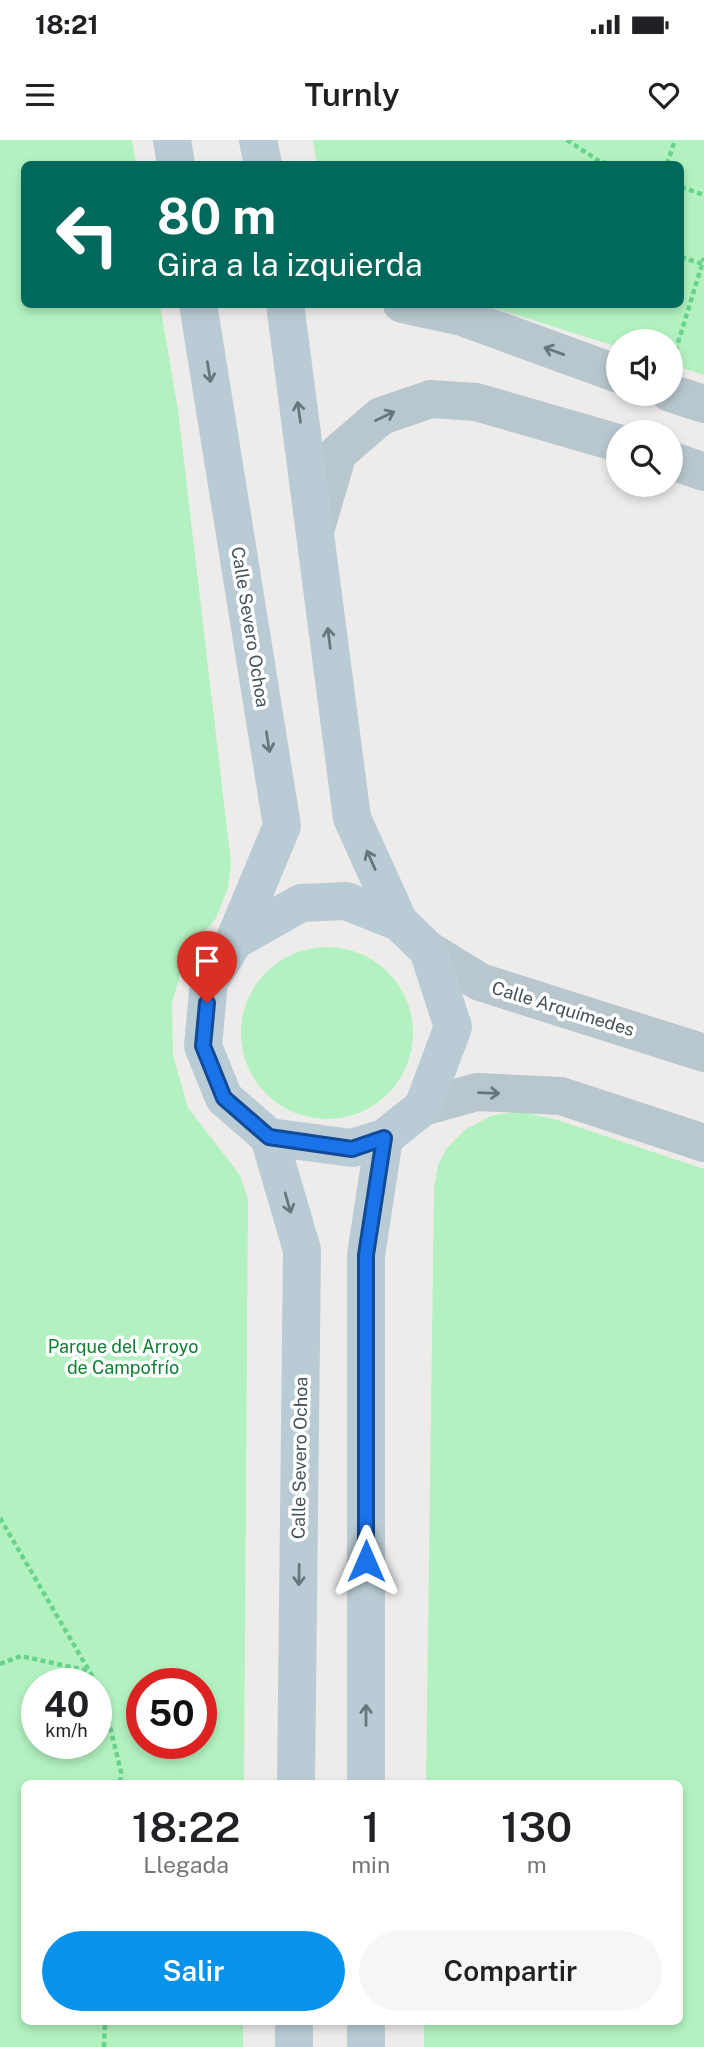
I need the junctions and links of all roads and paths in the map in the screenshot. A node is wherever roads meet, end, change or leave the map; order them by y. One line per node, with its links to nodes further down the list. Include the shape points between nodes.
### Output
1 (172, 140): 5 (main road)
2 (258, 140): 6 (main road)
3 (567, 140): 7 (path)
4 (675, 140): 8 (path)
5 (176, 161)
6 (262, 161)
7 (599, 161)
8 (668, 161)
9 (684, 188): 10 (path)
10 (704, 195)
11 (684, 258): 12 (path)
12 (703, 262): 16 (path)
13 (199, 308): 25 (main road, Calle Severo Ochoa, one-way to 25, via 282,826)
14 (286, 308): 23 (main road, one-way to 14)
15 (420, 308): 17 (street, one-way to 15, via 462,317)
16 (682, 329)
17 (606, 370)
18 (683, 397): 19 (street)
19 (704, 404)
20 (606, 440): 23 (street, one-way to 20, via 338,453 381,416 431,399 476,402)
21 (683, 465): 22 (street)
22 (704, 472)
23 (315, 531): 24 (main road, one-way to 23, via 352,818)
24 (399, 922): 25 (main road, via 346,901 300,903); 26 (main road)
25 (234, 941): 29 (main road, via 209,982 203,1046 224,1098)
26 (428, 950): 27 (street, Calle Arquímedes, via 480,982); 28 (main road, via 453,1027)
27 (704, 1053)
28 (423, 1107): 30 (main road); 31 (street, one-way to 31, via 477,1093 561,1096)
29 (269, 1137): 30 (main road, via 352,1149); 38 (main road, Calle Severo Ochoa, one-way to 38, via 302,1250)
30 (384, 1138): 39 (main road, one-way to 30, via 366,1255)
31 (704, 1143)
32 (0, 1518): 35 (path)
33 (0, 1664): 34 (path, via 20,1656)
34 (75, 1668)
35 (87, 1668)
36 (112, 1735): 37 (path)
37 (120, 1780)
38 (296, 1780)
39 (366, 1780)
40 (104, 2025): 43 (path)
41 (294, 2025): 44 (main road)
42 (366, 2025): 45 (main road)
43 (104, 2047)
44 (294, 2047)
45 (366, 2047)

